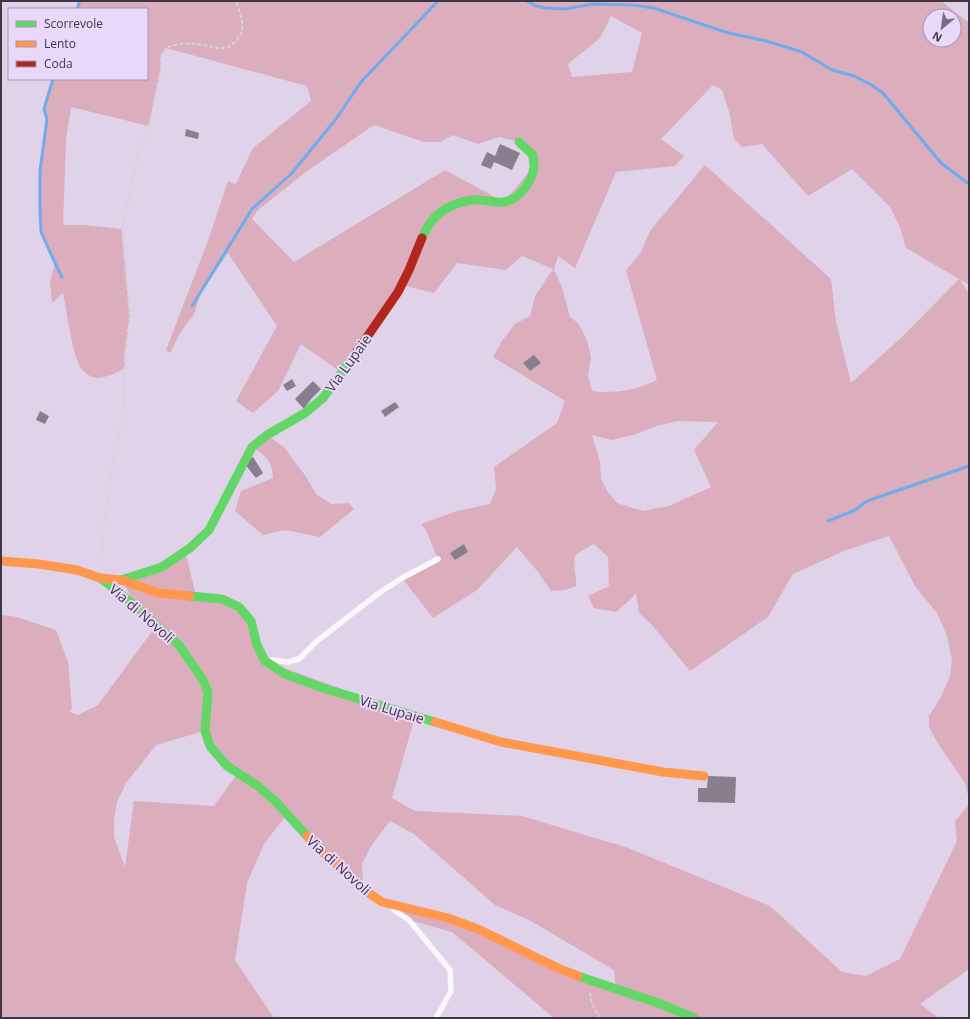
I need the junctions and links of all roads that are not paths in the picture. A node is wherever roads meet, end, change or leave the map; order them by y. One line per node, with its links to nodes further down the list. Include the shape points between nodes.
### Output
1 (519, 142): 5 (street, Via Lupaie, via 533,155 534,166 531,178 516,198 504,202 473,200 448,206 432,219 425,229 410,270 398,292 323,398 305,414 267,435 252,447 208,530 190,548 162,567)
2 (438, 559): 6 (lane, via 379,593 317,641 299,659 288,662)
3 (1, 561): 4 (street, via 77,570)
4 (100, 578): 5 (street, Via Lupaie); 8 (street, Via di Novoli, via 179,645 203,680 208,692 204,731 210,746 227,766 258,786 319,849 363,889)
5 (122, 580): 6 (street, Via Lupaie, via 159,593 222,599 239,607 251,621)
6 (263, 657): 7 (street, Via Lupaie, via 285,674 322,688 502,742 663,772)
7 (704, 776)
8 (382, 902): 9 (lane, via 409,920 450,970 451,991); 10 (street, Via di Novoli, via 448,918 478,929 560,969)
9 (436, 1018)
10 (694, 1018)

